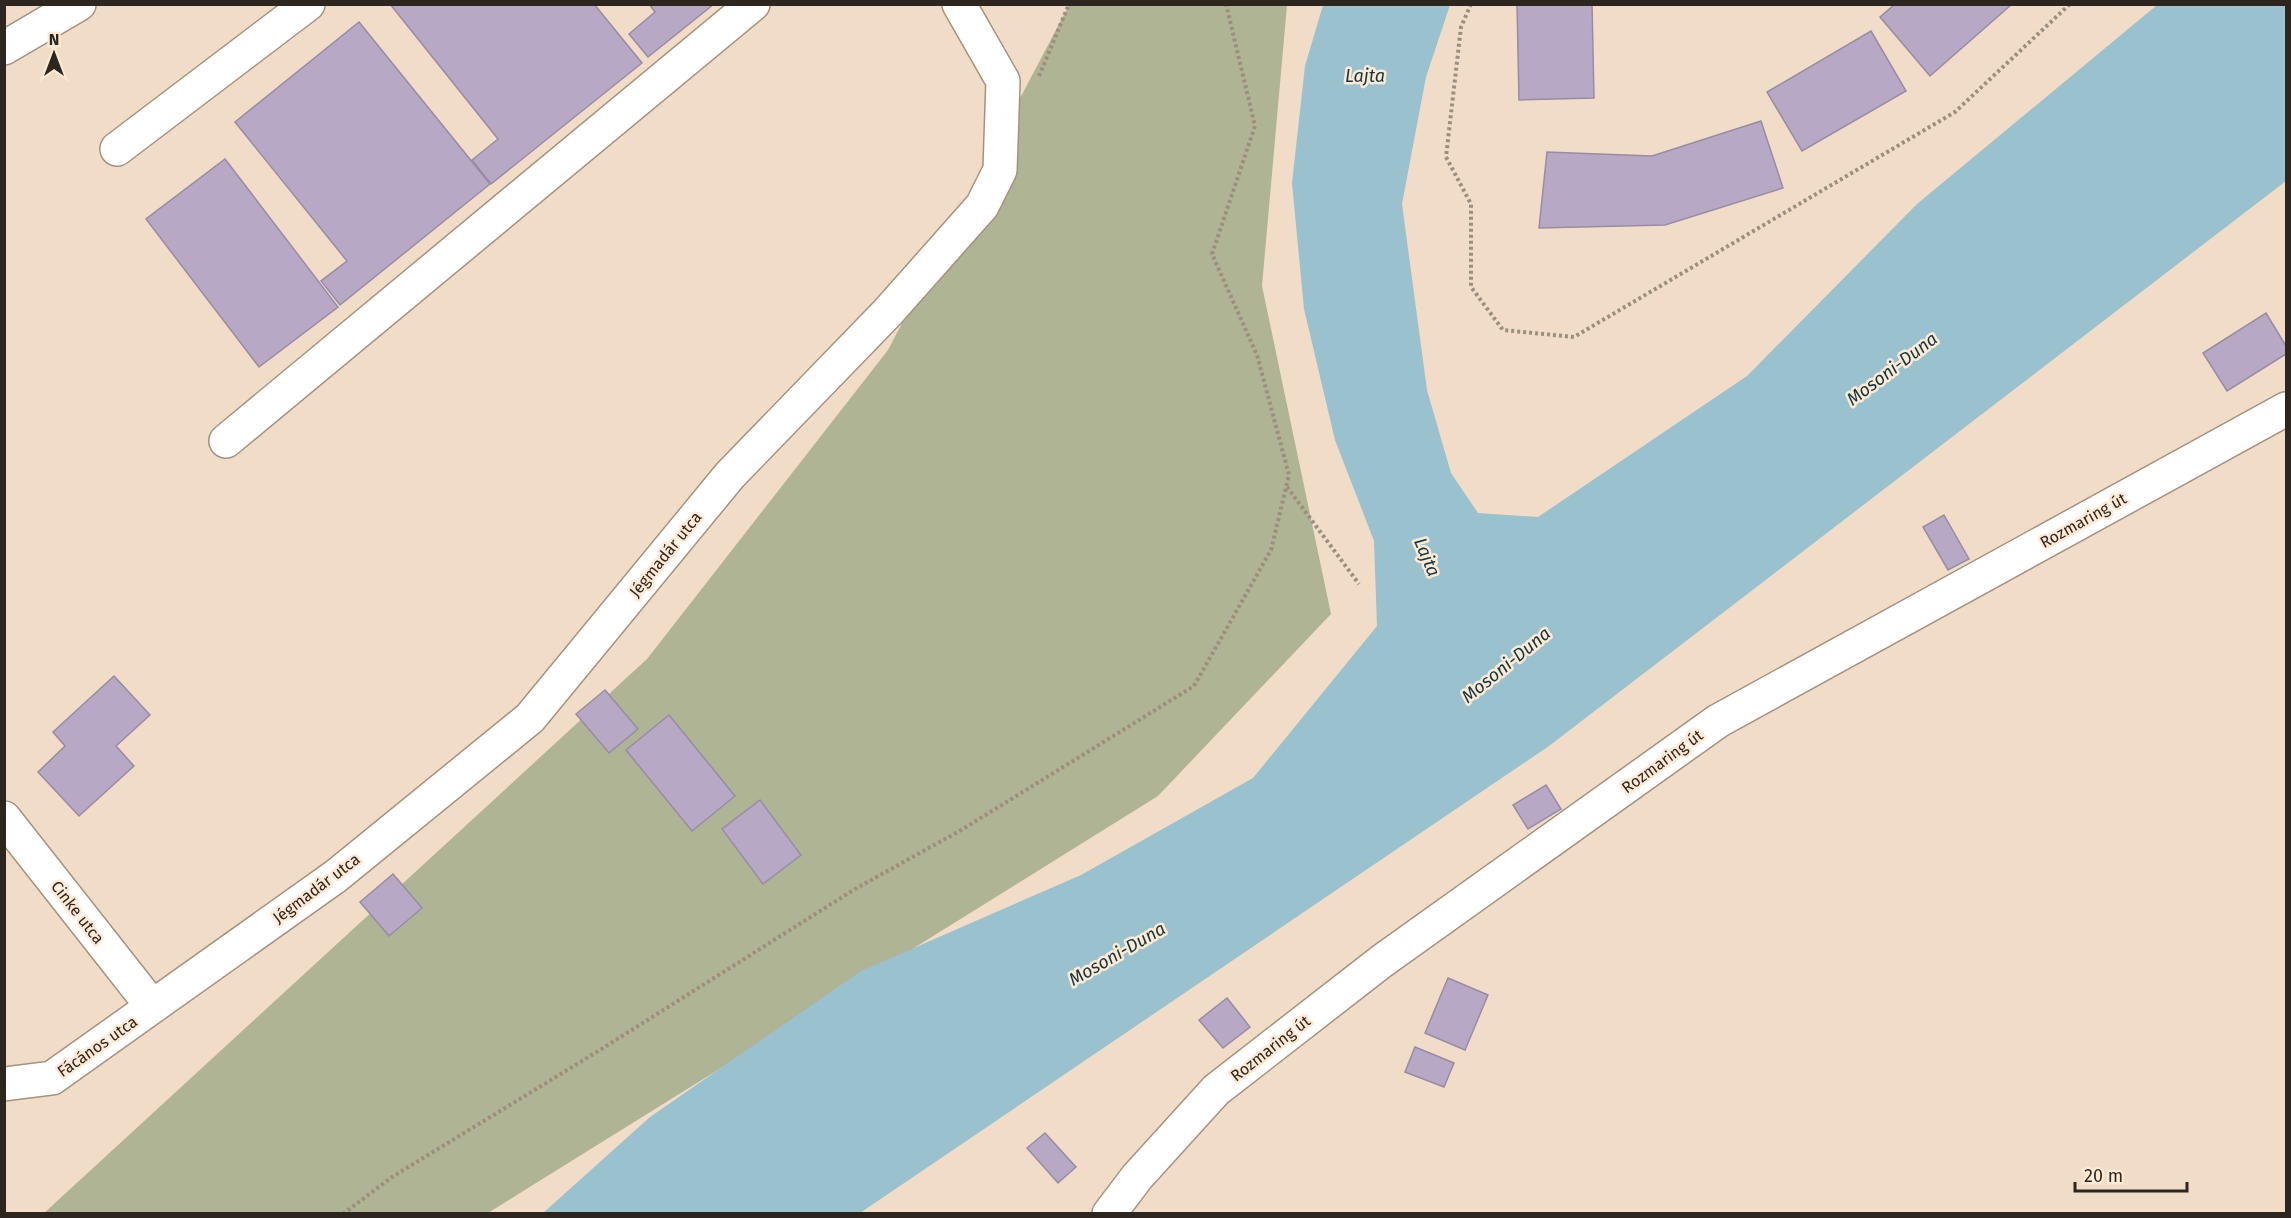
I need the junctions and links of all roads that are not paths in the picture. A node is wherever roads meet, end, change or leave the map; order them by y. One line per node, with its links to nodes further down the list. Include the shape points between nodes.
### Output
1 (79, 4): 5 (street)
2 (308, 4): 6 (street)
3 (753, 4): 8 (street)
4 (959, 4): 10 (street, Jégmadár utca, via 1003,81 1000,170 982,206 888,312 730,475 530,718 336,876)
5 (4, 48)
6 (117, 149)
7 (2286, 409): 12 (street, Rozmaring út, via 1718,721 1382,961 1216,1090)
8 (226, 441)
9 (4, 818): 10 (street, Cinke utca)
10 (152, 1006): 11 (street, Fácános utca, via 52,1078)
11 (4, 1084)
12 (1109, 1214)

